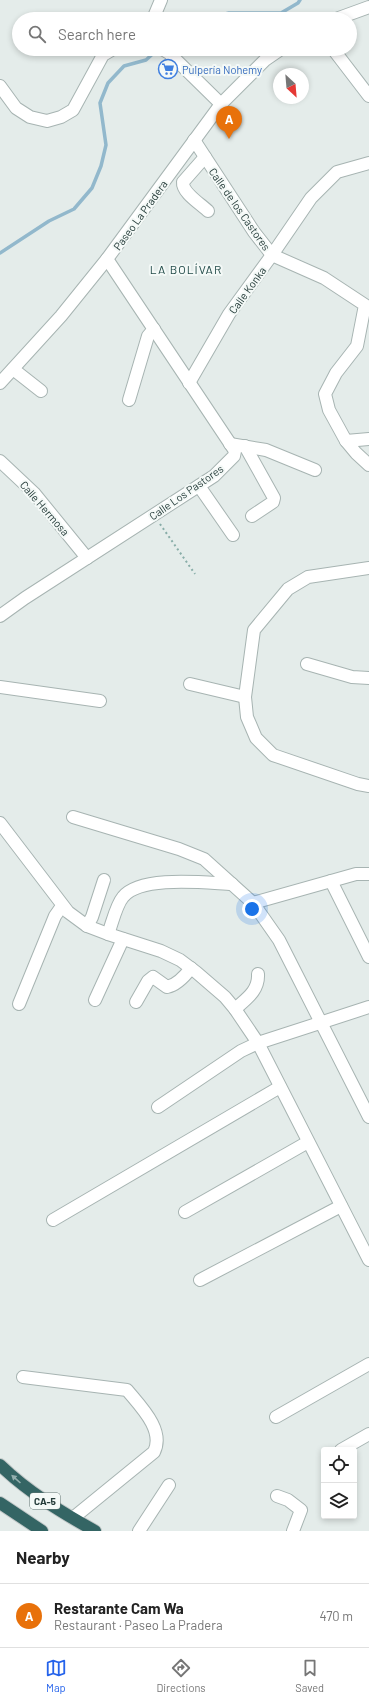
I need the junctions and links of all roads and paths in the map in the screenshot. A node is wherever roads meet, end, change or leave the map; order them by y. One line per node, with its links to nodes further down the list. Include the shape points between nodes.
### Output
1 (161, 0): 3 (street)
2 (369, 7): 4 (street)
3 (156, 12)
4 (355, 12)
5 (102, 56): 9 (street, via 73,110 61,117 47,121 30,117 16,108)
6 (170, 56): 11 (street)
7 (271, 56): 11 (street, Paseo La Pradera)
8 (338, 56): 10 (street)
9 (0, 86)
10 (369, 96)
11 (221, 104): 12 (street, Paseo La Pradera)
12 (194, 140): 13 (street, Calle de los Castores); 17 (street, Paseo La Pradera)
13 (205, 157): 15 (street, via 182,186); 16 (street, Calle de los Castores)
14 (369, 163): 16 (street, Calle Konka, via 337,172 311,198)
15 (208, 211)
16 (272, 255): 18 (street, Calle de los Castores, via 324,278); 22 (street, Calle Konka, via 229,314)
17 (107, 259): 19 (street); 20 (street, Paseo La Pradera, via 61,316)
18 (367, 304): 26 (street, Calle de los Castores, via 357,346 336,373 326,394 329,410)
19 (154, 329): 22 (street); 24 (street, via 148,336)
20 (13, 369): 21 (street, Paseo La Pradera); 23 (street)
21 (0, 383)
22 (189, 383): 27 (street)
23 (41, 391)
24 (129, 400)
25 (369, 439): 26 (street)
26 (346, 441): 30 (street, Calle de los Castores)
27 (230, 444): 28 (street); 32 (street, Calle Los Pastores, via 235,451 234,456 218,472)
28 (245, 446): 31 (street, via 266,450); 34 (street, via 274,498 273,502)
29 (0, 461): 36 (street, Calle Hermosa, via 34,493)
30 (369, 465)
31 (315, 470)
32 (198, 486): 33 (street, Calle Los Pastores); 35 (street)
33 (153, 516): 36 (street, Calle Los Pastores); 38 (path)
34 (252, 516)
35 (233, 535)
36 (87, 558): 39 (street, Calle Los Pastores)
37 (369, 568): 44 (street, via 308,578 288,589 254,630)
38 (195, 574)
39 (0, 616)
40 (307, 664): 41 (street)
41 (369, 678)
42 (190, 684): 44 (street)
43 (0, 687): 45 (street)
44 (245, 697): 46 (street, via 247,717 256,738 273,755)
45 (100, 701)
46 (369, 786)
47 (73, 817): 52 (street, via 204,859)
48 (0, 823): 54 (street)
49 (369, 874): 51 (street, via 356,874)
50 (104, 880): 55 (street)
51 (331, 881): 53 (street); 58 (street)
52 (232, 884): 53 (street); 56 (street, via 160,883 133,890 121,899)
53 (253, 903): 66 (street, via 280,940)
54 (62, 906): 55 (street); 63 (street)
55 (87, 926): 56 (street)
56 (108, 934): 57 (street)
57 (123, 939): 59 (street, via 161,951); 61 (street)
58 (369, 957)
59 (191, 968): 62 (street, via 172,986 167,986 153,977); 65 (street)
60 (258, 974): 65 (street, via 256,989)
61 (95, 1000)
62 (136, 1002)
63 (19, 1004)
64 (369, 1007): 66 (street)
65 (235, 1009): 67 (street)
66 (322, 1023): 67 (street); 70 (street)
67 (258, 1043): 68 (street); 69 (street, via 241,1051)
68 (280, 1087): 71 (street); 74 (street)
69 (158, 1107)
70 (369, 1117)
71 (308, 1142): 72 (street); 73 (street)
72 (341, 1206): 75 (street); 76 (street)
73 (185, 1212)
74 (53, 1220)
75 (369, 1260)
76 (200, 1280)
77 (369, 1364): 79 (street)
78 (23, 1377): 86 (street, via 127,1390 149,1418 157,1437 158,1444 154,1452)
79 (276, 1417)
80 (369, 1434): 81 (street)
81 (346, 1447)
82 (0, 1465): 86 (highway, CA-5, one-way to 82, via 18,1482)
83 (169, 1485): 89 (street)
84 (277, 1496): 90 (street, via 288,1500 301,1510)
85 (0, 1503): 87 (highway, CA-5)
86 (73, 1518): 88 (highway, CA-5)
87 (42, 1531)
88 (95, 1531)
89 (139, 1531)
90 (293, 1531)

